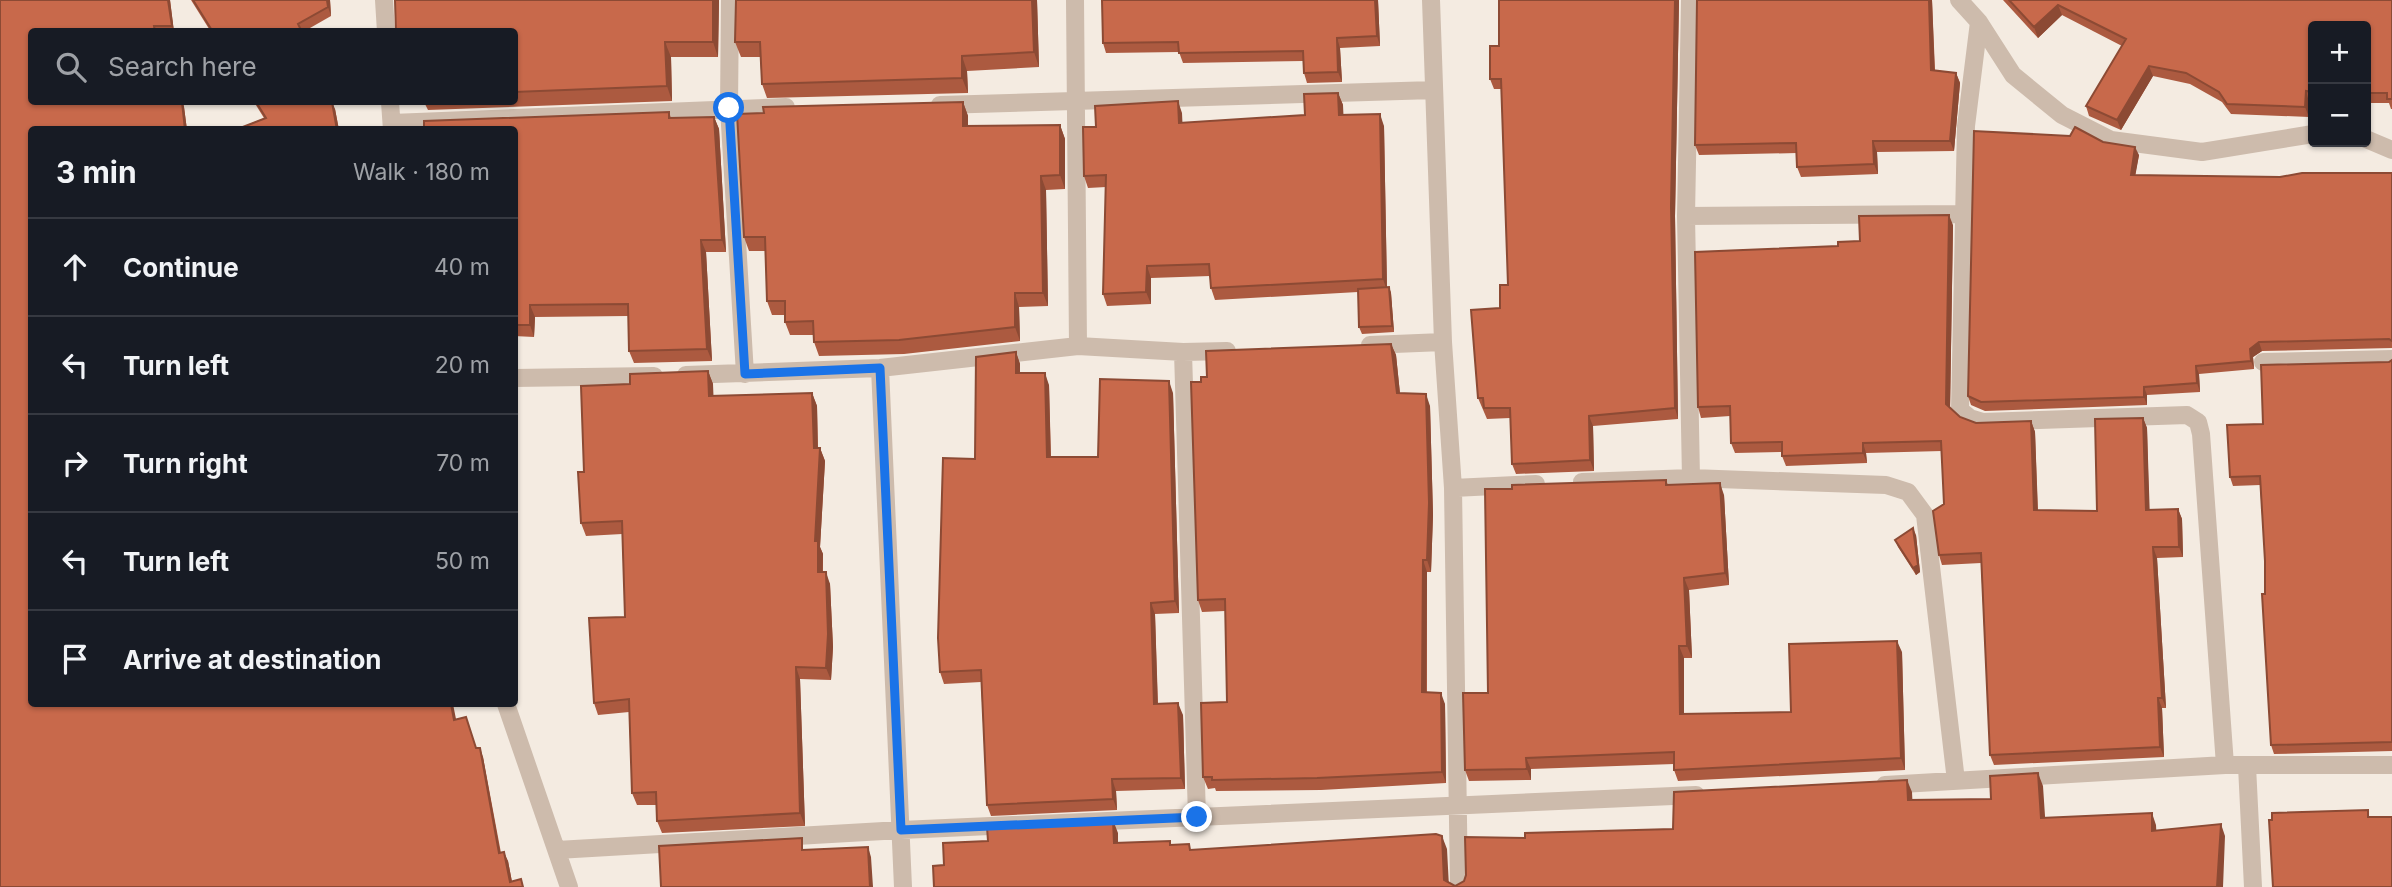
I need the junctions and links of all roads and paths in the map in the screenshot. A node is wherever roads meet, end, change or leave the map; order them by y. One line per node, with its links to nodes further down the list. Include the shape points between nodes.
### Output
1 (384, 0): 8 (street)
2 (730, 0): 14 (street)
3 (1075, 0): 10 (street)
4 (1431, 0): 9 (street)
5 (1690, 0): 20 (street)
6 (1959, 0): 7 (street)
7 (1979, 22): 16 (street, via 2013,75 2062,115 2111,139 2202,152); 19 (street, via 1966,126)
8 (386, 28)
9 (1434, 90): 10 (street); 21 (street)
10 (1077, 103): 12 (street); 22 (street)
11 (390, 105): 15 (street)
12 (924, 105)
13 (798, 107): 14 (street)
14 (729, 108): 15 (street); 29 (street)
15 (392, 126)
16 (2308, 135)
17 (2371, 141): 18 (street)
18 (2392, 150)
19 (1964, 214): 20 (street); 34 (street, via 1960,410 1983,422 2187,415 2198,422)
20 (1686, 216): 31 (street)
21 (1443, 342): 23 (street); 32 (street)
22 (1078, 346): 25 (street); 28 (street)
23 (1347, 346)
24 (1251, 350): 25 (street)
25 (1183, 352): 41 (street)
26 (2392, 359): 27 (street)
27 (2263, 362)
28 (880, 368): 29 (street); 42 (street)
29 (745, 374): 30 (street)
30 (518, 378)
31 (1691, 478): 32 (street); 37 (street, via 1886,485 1908,492 1925,515)
32 (1452, 488): 40 (street)
33 (507, 707): 43 (street)
34 (2225, 765): 36 (street); 37 (street)
35 (2392, 765): 36 (street)
36 (2247, 766): 47 (street)
37 (1956, 782): 38 (street)
38 (1873, 786)
39 (1720, 793): 40 (street)
40 (1457, 807): 41 (street); 46 (street)
41 (1197, 817): 42 (street)
42 (901, 830): 43 (street); 45 (street)
43 (557, 850): 44 (street)
44 (569, 887)
45 (903, 887)
46 (1459, 887)
47 (2253, 887)

